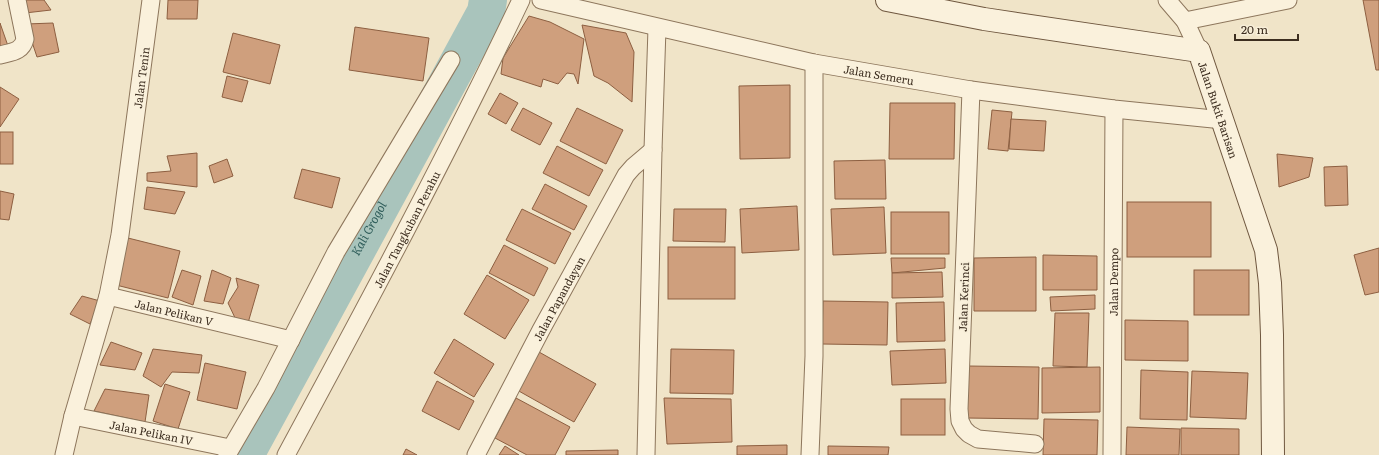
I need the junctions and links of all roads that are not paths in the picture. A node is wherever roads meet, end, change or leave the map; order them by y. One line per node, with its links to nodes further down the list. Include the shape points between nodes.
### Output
1 (17, 0): 11 (street, via 24,44 18,50)
2 (151, 0): 18 (street, Jalan Tenin, via 120,235)
3 (521, 0): 24 (street, Jalan Tangkuban Perahu, via 474,100)
4 (541, 0): 9 (street, Jalan Semeru)
5 (887, 0): 10 (street, Jalan Bukit Barisan, via 984,19)
6 (1167, 0): 8 (street)
7 (1288, 0): 8 (street)
8 (1185, 20): 10 (street)
9 (658, 28): 13 (street, Jalan Semeru); 17 (street)
10 (1199, 51): 16 (street, Jalan Bukit Barisan)
11 (0, 55)
12 (451, 60): 19 (street, via 336,252)
13 (814, 63): 14 (street, Jalan Semeru); 27 (street, via 814,356)
14 (971, 90): 15 (street, Jalan Semeru); 21 (street, Jalan Kerinci, via 960,421 969,434 978,439)
15 (1114, 109): 16 (street, Jalan Semeru); 28 (street, Jalan Dempo)
16 (1223, 120): 29 (street, Jalan Bukit Barisan, via 1266,250 1272,335)
17 (653, 150): 25 (street, Jalan Papandayan, via 626,175); 26 (street)
18 (108, 296): 19 (street, Jalan Pelikan V); 20 (street, Jalan Tenin)
19 (291, 340): 22 (street)
20 (73, 416): 22 (street, Jalan Pelikan IV); 23 (street, Jalan Tenin)
21 (1035, 444)
22 (229, 452)
23 (64, 455)
24 (286, 455)
25 (476, 455)
26 (646, 455)
27 (810, 455)
28 (1112, 455)
29 (1273, 455)

